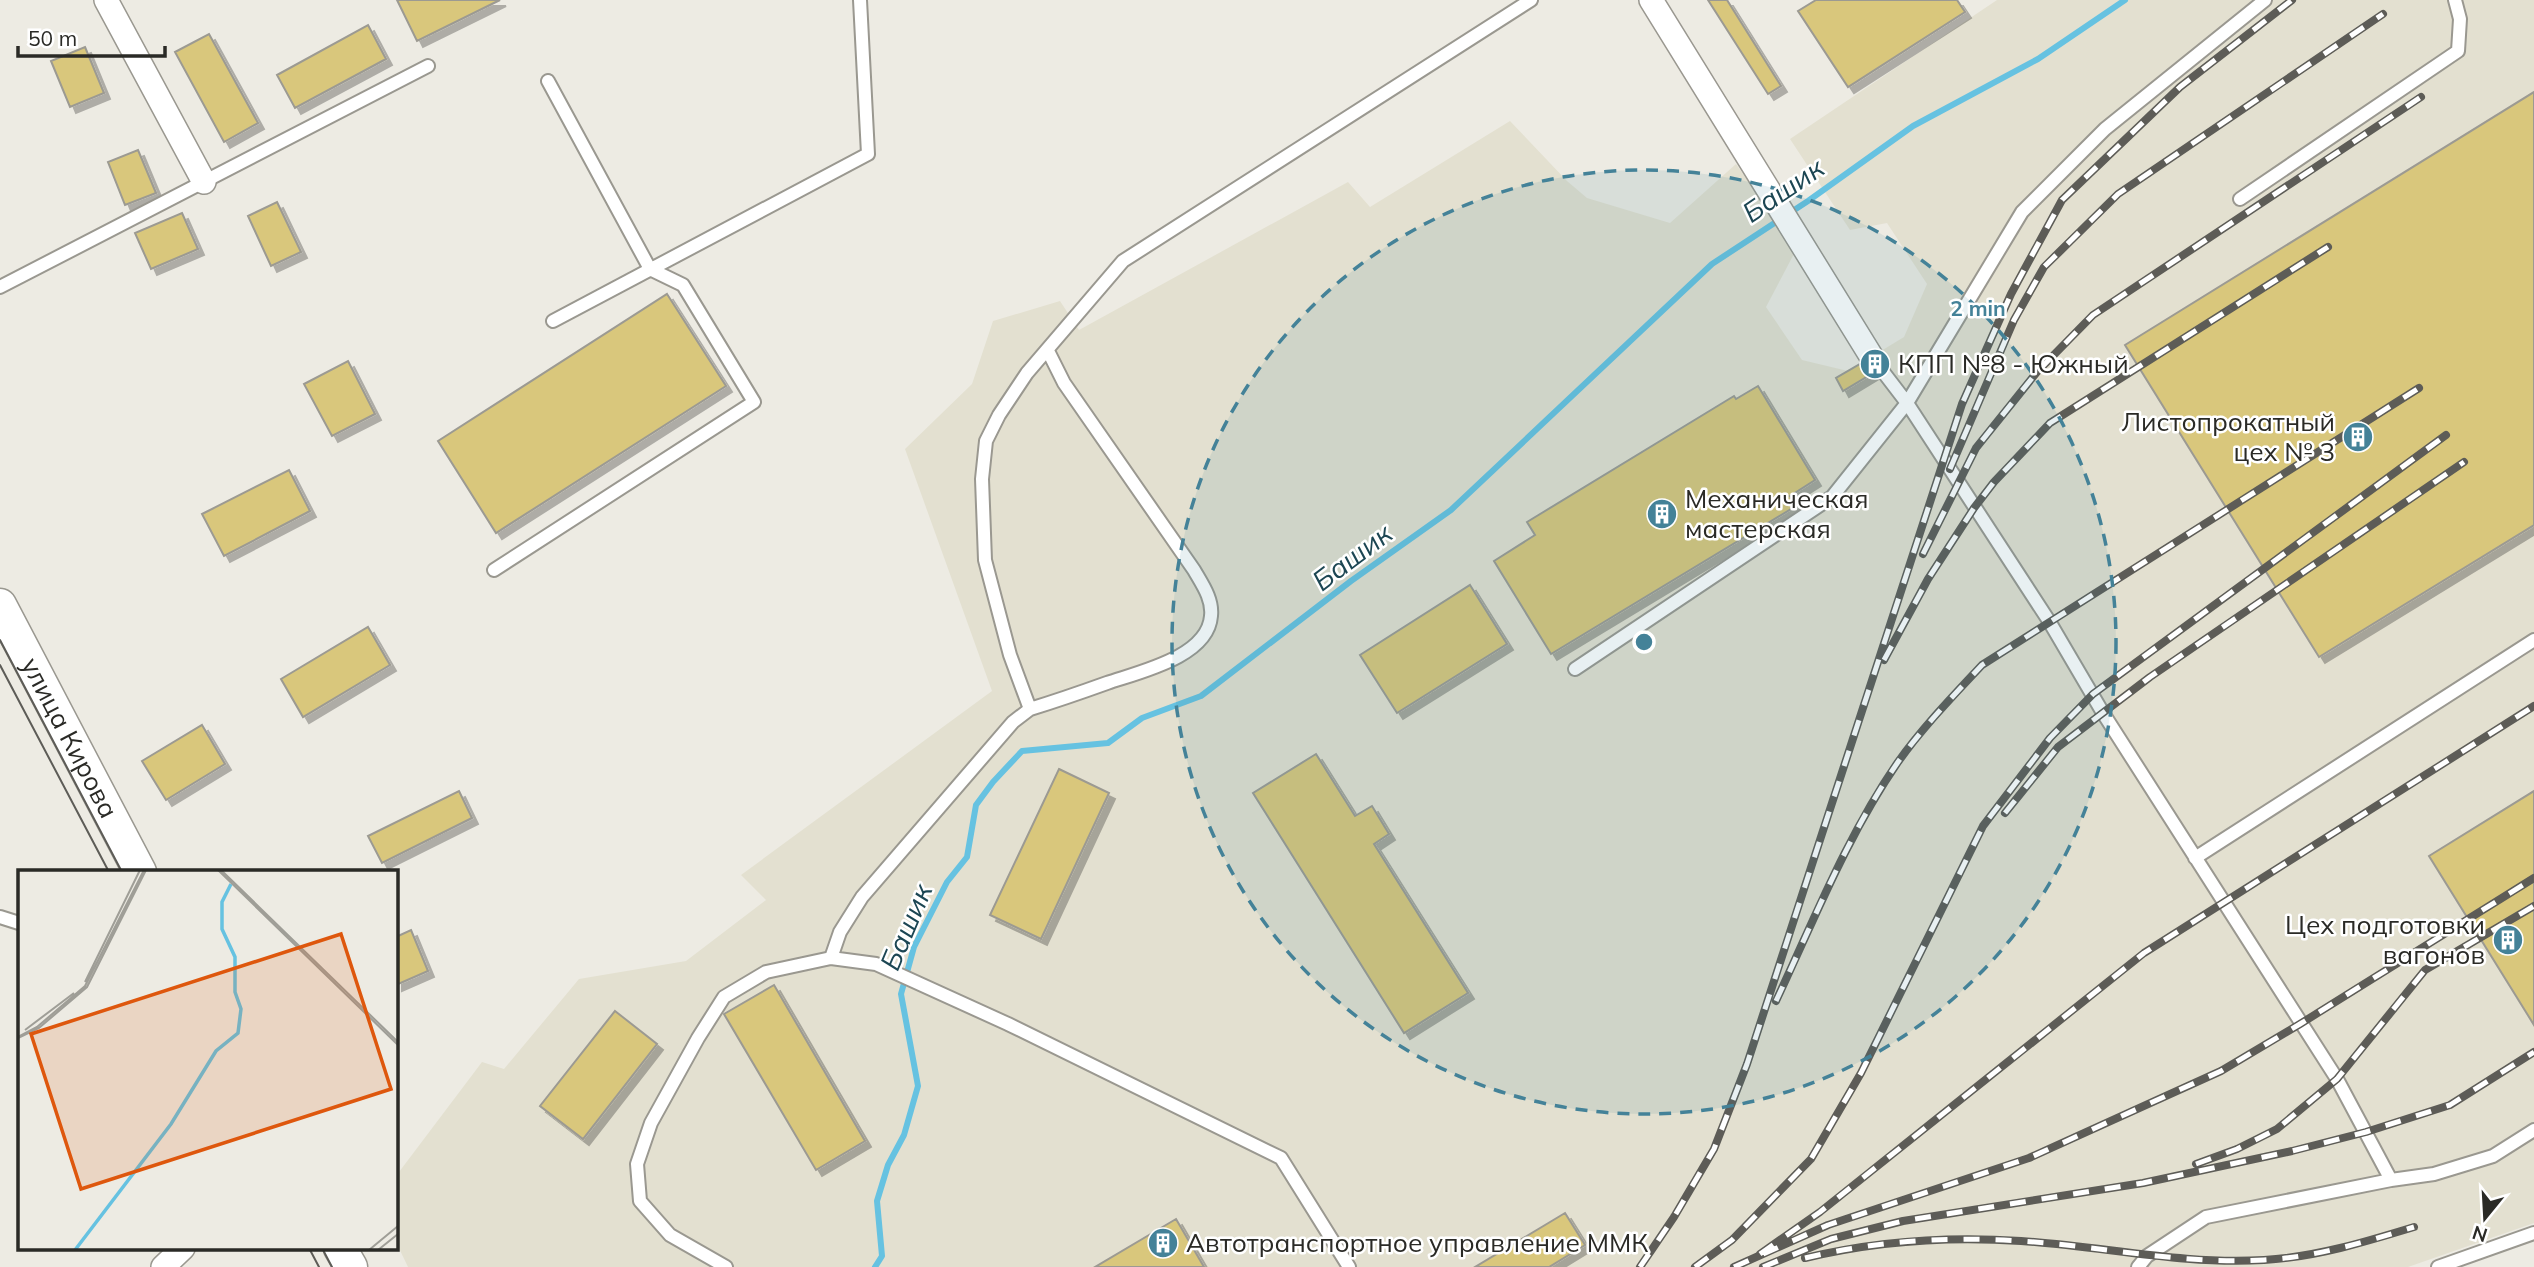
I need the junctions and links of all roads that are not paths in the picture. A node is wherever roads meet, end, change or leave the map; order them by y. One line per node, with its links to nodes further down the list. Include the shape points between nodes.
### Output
1 (106, 0): 9 (street)
2 (860, 0): 11 (lane, via 867,154)
3 (1531, 0): 14 (lane, via 1123,261)
4 (1651, 0): 15 (street)
5 (2265, 0): 16 (lane, via 2105,129 2022,212)
6 (2455, 0): 10 (lane, via 2460,19 2458,51)
7 (428, 65): 9 (lane)
8 (548, 81): 11 (lane)
9 (204, 182): 12 (lane)
10 (2240, 199)
11 (650, 270): 13 (lane); 17 (lane, via 683,285 754,402)
12 (0, 287)
13 (553, 321)
14 (1048, 351): 21 (lane, via 999,415 986,441 982,478 985,560 1010,655); 21 (lane, via 1064,383 1194,570 1209,597 1211,617 1202,638 1159,666)
15 (1871, 356): 16 (lane)
16 (1907, 403): 20 (lane, via 1832,497); 22 (lane)
17 (494, 569)
18 (0, 605): 23 (main road, улица Кирова)
19 (2534, 640): 22 (lane)
20 (1575, 669)
21 (1030, 709): 26 (lane, via 1013,722 862,897 840,932)
22 (2195, 858): 28 (lane, via 2337,1079)
23 (139, 870)
24 (0, 917): 25 (lane)
25 (18, 923)
26 (831, 958): 34 (lane, via 766,972 724,997 651,1123 637,1164 640,1201 670,1235); 35 (lane, via 876,964 1281,1158)
27 (2534, 1130): 28 (lane, via 2493,1156 2434,1174)
28 (2391, 1180): 36 (lane, via 2206,1217 2147,1256)
29 (2534, 1233): 37 (lane)
30 (181, 1250): 32 (street)
31 (341, 1250): 33 (main road)
32 (163, 1267)
33 (351, 1267)
34 (726, 1267)
35 (1349, 1267)
36 (2138, 1267)
37 (2438, 1267)

